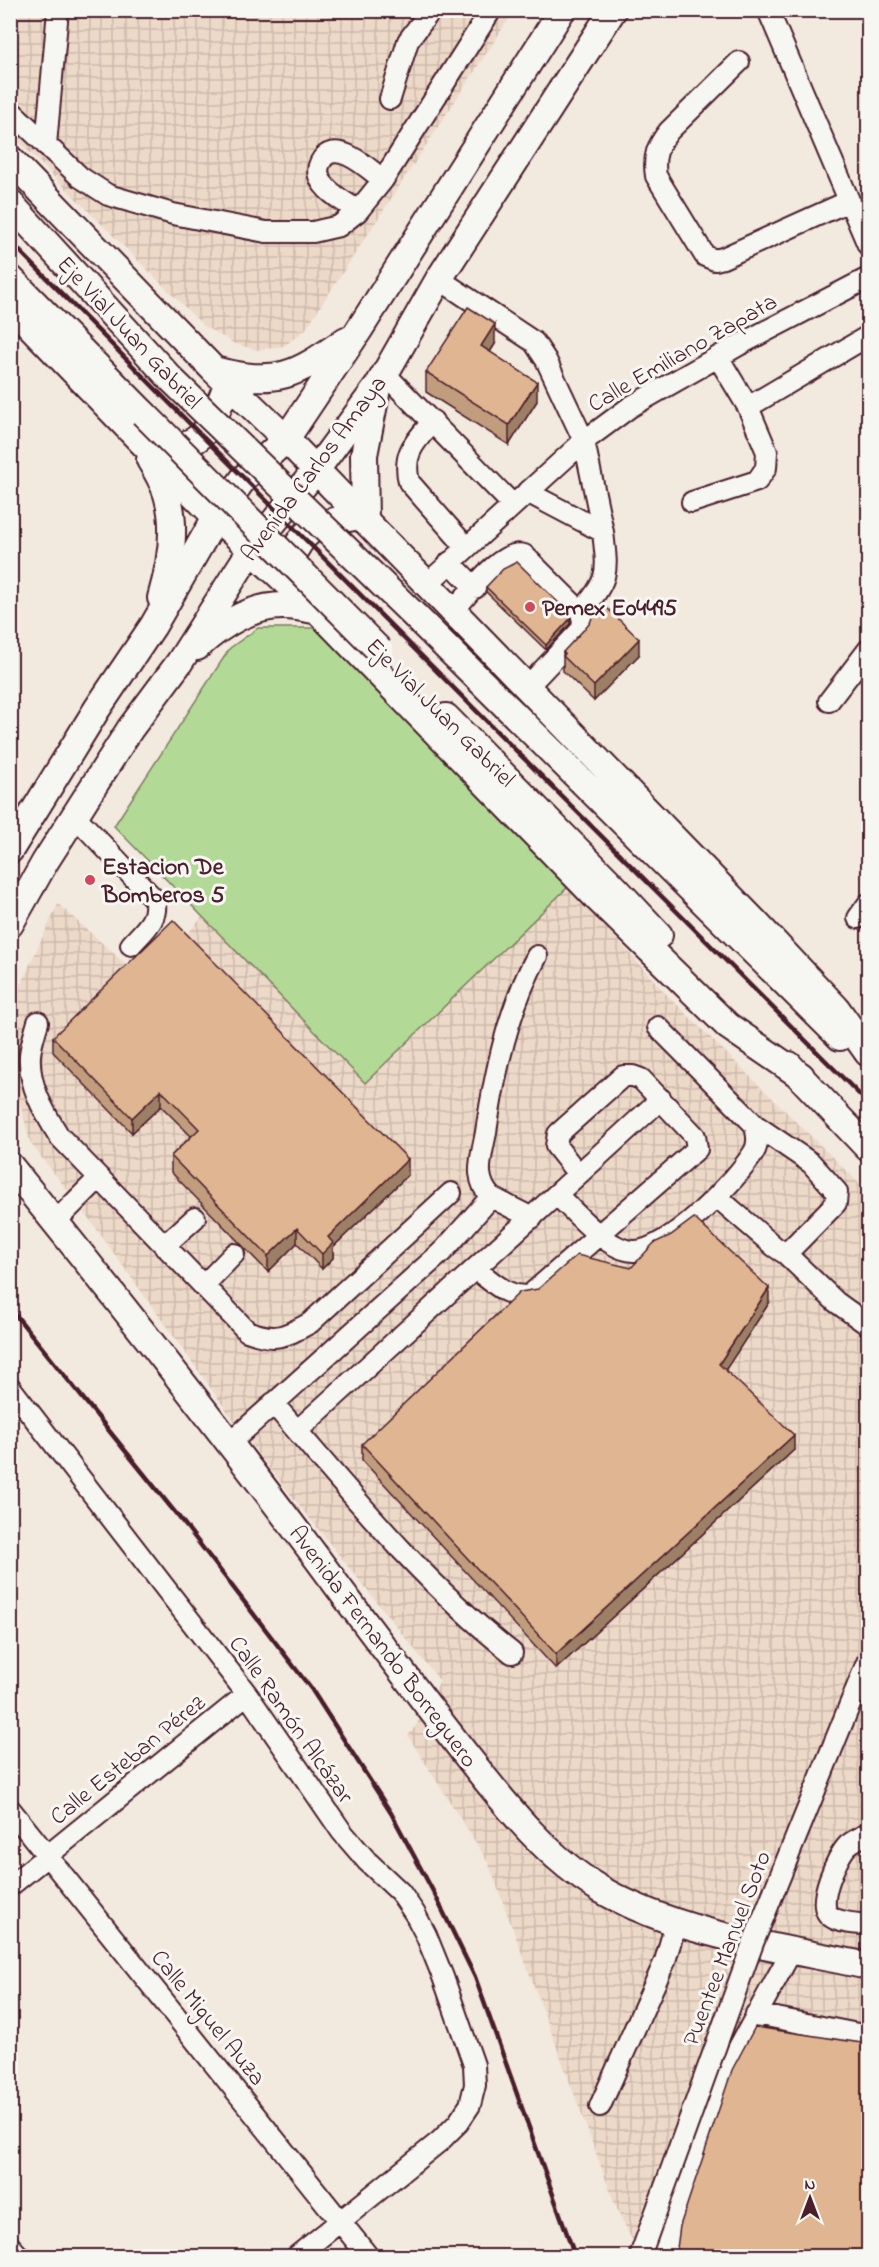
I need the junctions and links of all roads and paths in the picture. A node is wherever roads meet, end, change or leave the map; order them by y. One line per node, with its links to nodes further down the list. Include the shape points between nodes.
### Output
1 (58, 10): 10 (street)
2 (431, 10): 8 (street, via 408,41)
3 (491, 10): 12 (street)
4 (561, 10): 21 (main road, Avenida Carlos Amaya)
5 (613, 10): 19 (main road, Avenida Carlos Amaya)
6 (768, 10): 13 (street)
7 (740, 62): 13 (street, via 669,131 656,153 656,176 705,256 723,258)
8 (390, 99)
9 (10, 110): 10 (street)
10 (46, 145): 15 (street, via 80,177 108,195 173,214 266,232 312,232 339,226)
11 (10, 159): 24 (main road)
12 (383, 180): 15 (street); 15 (street, via 357,159 338,152 322,159 319,178 325,188)
13 (849, 201): 16 (street)
14 (10, 203): 62 (main road, Eje Vial Juan Gabriel, bridge, via 170,378)
15 (358, 211)
16 (868, 245)
17 (10, 278): 63 (main road, Eje Vial Juan Gabriel, bridge, via 536,807 699,978)
18 (868, 278): 23 (street, Calle Emiliano Zapata)
19 (439, 279): 25 (main road, Avenida Carlos Amaya); 29 (street, via 534,342)
20 (10, 305): 30 (main road)
21 (359, 330): 24 (main road, via 288,375); 28 (main road, Avenida Carlos Amaya)
22 (868, 336): 26 (street)
23 (718, 357): 26 (street); 29 (street, Calle Emiliano Zapata, via 630,407)
24 (221, 377): 28 (main road); 30 (main road, via 208,428 197,439 183,447)
25 (381, 380): 27 (street); 31 (main road, Avenida Carlos Amaya); 35 (main road, via 364,455)
26 (748, 407): 33 (street, via 767,452 766,468 757,481)
27 (433, 422): 32 (street); 37 (street, via 407,457 409,482)
28 (286, 439): 31 (main road); 34 (main road, Avenida Carlos Amaya, via 244,478)
29 (584, 441): 32 (street, Calle Emiliano Zapata); 36 (street)
30 (142, 442): 34 (main road); 46 (main road, via 168,499 172,525 165,584)
31 (316, 470): 35 (main road); 38 (main road, Avenida Carlos Amaya)
32 (520, 498): 36 (street); 37 (street, Calle Emiliano Zapata)
33 (692, 502)
34 (216, 517): 38 (main road); 46 (main road, Avenida Carlos Amaya)
35 (363, 519): 40 (main road, via 326,522 309,531 296,546); 41 (main road)
36 (603, 532): 45 (street, via 607,565 602,587)
37 (466, 547): 39 (street, Calle Emiliano Zapata)
38 (251, 550): 40 (main road); 48 (main road, Avenida Carlos Amaya)
39 (450, 562): 41 (street, Calle Emiliano Zapata); 42 (street)
40 (282, 578): 43 (main road)
41 (427, 584): 44 (main road)
42 (475, 588): 44 (street); 45 (street, via 502,560 517,552)
43 (318, 611): 48 (main road, via 285,606 262,608 240,616 214,631); 63 (main road, via 599,900 728,1026)
44 (453, 611): 49 (main road)
45 (581, 612): 49 (street, via 581,630)
46 (153, 626): 51 (main road, Avenida Carlos Amaya)
47 (868, 650): 50 (street)
48 (179, 663): 52 (main road, Avenida Carlos Amaya)
49 (527, 687): 61 (main road, via 828,999)
50 (829, 701)
51 (97, 709): 52 (main road); 54 (main road, Avenida Carlos Amaya)
52 (130, 729): 53 (main road, Avenida Carlos Amaya)
53 (75, 816): 55 (main road, Avenida Carlos Amaya); 57 (street, via 154,899 154,918)
54 (12, 847): 55 (main road)
55 (45, 862): 56 (main road, Avenida Carlos Amaya)
56 (10, 924)
57 (131, 945)
58 (537, 956): 72 (street, via 523,981 510,1019 491,1096 480,1171 483,1188)
59 (38, 1022): 69 (street, via 30,1056 43,1110 59,1136)
60 (658, 1027): 65 (street)
61 (868, 1053)
62 (868, 1064)
63 (801, 1076): 66 (main road, Eje Vial Juan Gabriel)
64 (661, 1099): 68 (street); 68 (street, via 641,1079 623,1076 558,1134 556,1146); 77 (street, via 695,1136 697,1149)
65 (754, 1125): 73 (street, via 758,1139 755,1150); 80 (street, via 811,1163 837,1192 836,1203)
66 (868, 1148)
67 (10, 1166): 76 (main road, Avenida Fernando Borreguero)
68 (578, 1174): 71 (street)
69 (99, 1179): 76 (street); 78 (street)
70 (450, 1193): 82 (street, via 310,1323 289,1334 267,1339 247,1331)
71 (557, 1195): 75 (street); 77 (street)
72 (491, 1197): 75 (street); 85 (street, via 444,1250)
73 (717, 1197): 77 (street, via 665,1240 648,1249 621,1249); 80 (street)
74 (195, 1218): 78 (street)
75 (532, 1218): 81 (street)
76 (55, 1222): 87 (main road, Avenida Fernando Borreguero)
77 (600, 1234): 81 (street, via 530,1295 521,1298)
78 (164, 1246): 82 (street)
79 (234, 1254): 82 (street)
80 (786, 1254): 83 (street, via 836,1302)
81 (475, 1269): 86 (street)
82 (203, 1286)
83 (868, 1325)
84 (10, 1387): 90 (street, Calle Ramón Alcázar)
85 (273, 1403): 86 (street); 87 (street)
86 (297, 1431): 88 (street, via 406,1556)
87 (230, 1443): 95 (main road, Avenida Fernando Borreguero, via 500,1798 573,1872 640,1910)
88 (512, 1653)
89 (868, 1660): 107 (street, Puentee Manuel Soto, bridge, via 753,1943)
90 (247, 1694): 93 (street, Calle Esteban Pérez); 102 (street, Calle Ramón Alcázar, via 342,1832 400,1892 415,1914 443,1977 474,2065 470,2105 458,2123)
91 (10, 1809): 93 (street, Calle Miguel Auza)
92 (868, 1833): 96 (street, via 847,1846 823,1899 829,1915)
93 (48, 1856): 94 (street, Calle Esteban Pérez); 102 (street, Calle Miguel Auza)
94 (10, 1886)
95 (676, 1923): 97 (main road, Avenida Fernando Borreguero); 101 (street, via 665,1960)
96 (868, 1925)
97 (792, 1950): 98 (main road, Avenida Fernando Borreguero); 99 (street)
98 (868, 1966)
99 (756, 2014): 100 (street); 108 (street, via 721,2080)
100 (868, 2036)
101 (600, 2106)
102 (340, 2221): 105 (street); 106 (street, Calle Miguel Auza)
103 (10, 2246): 104 (street)
104 (19, 2256)
105 (297, 2256)
106 (368, 2256)
107 (640, 2256)
108 (663, 2256)

